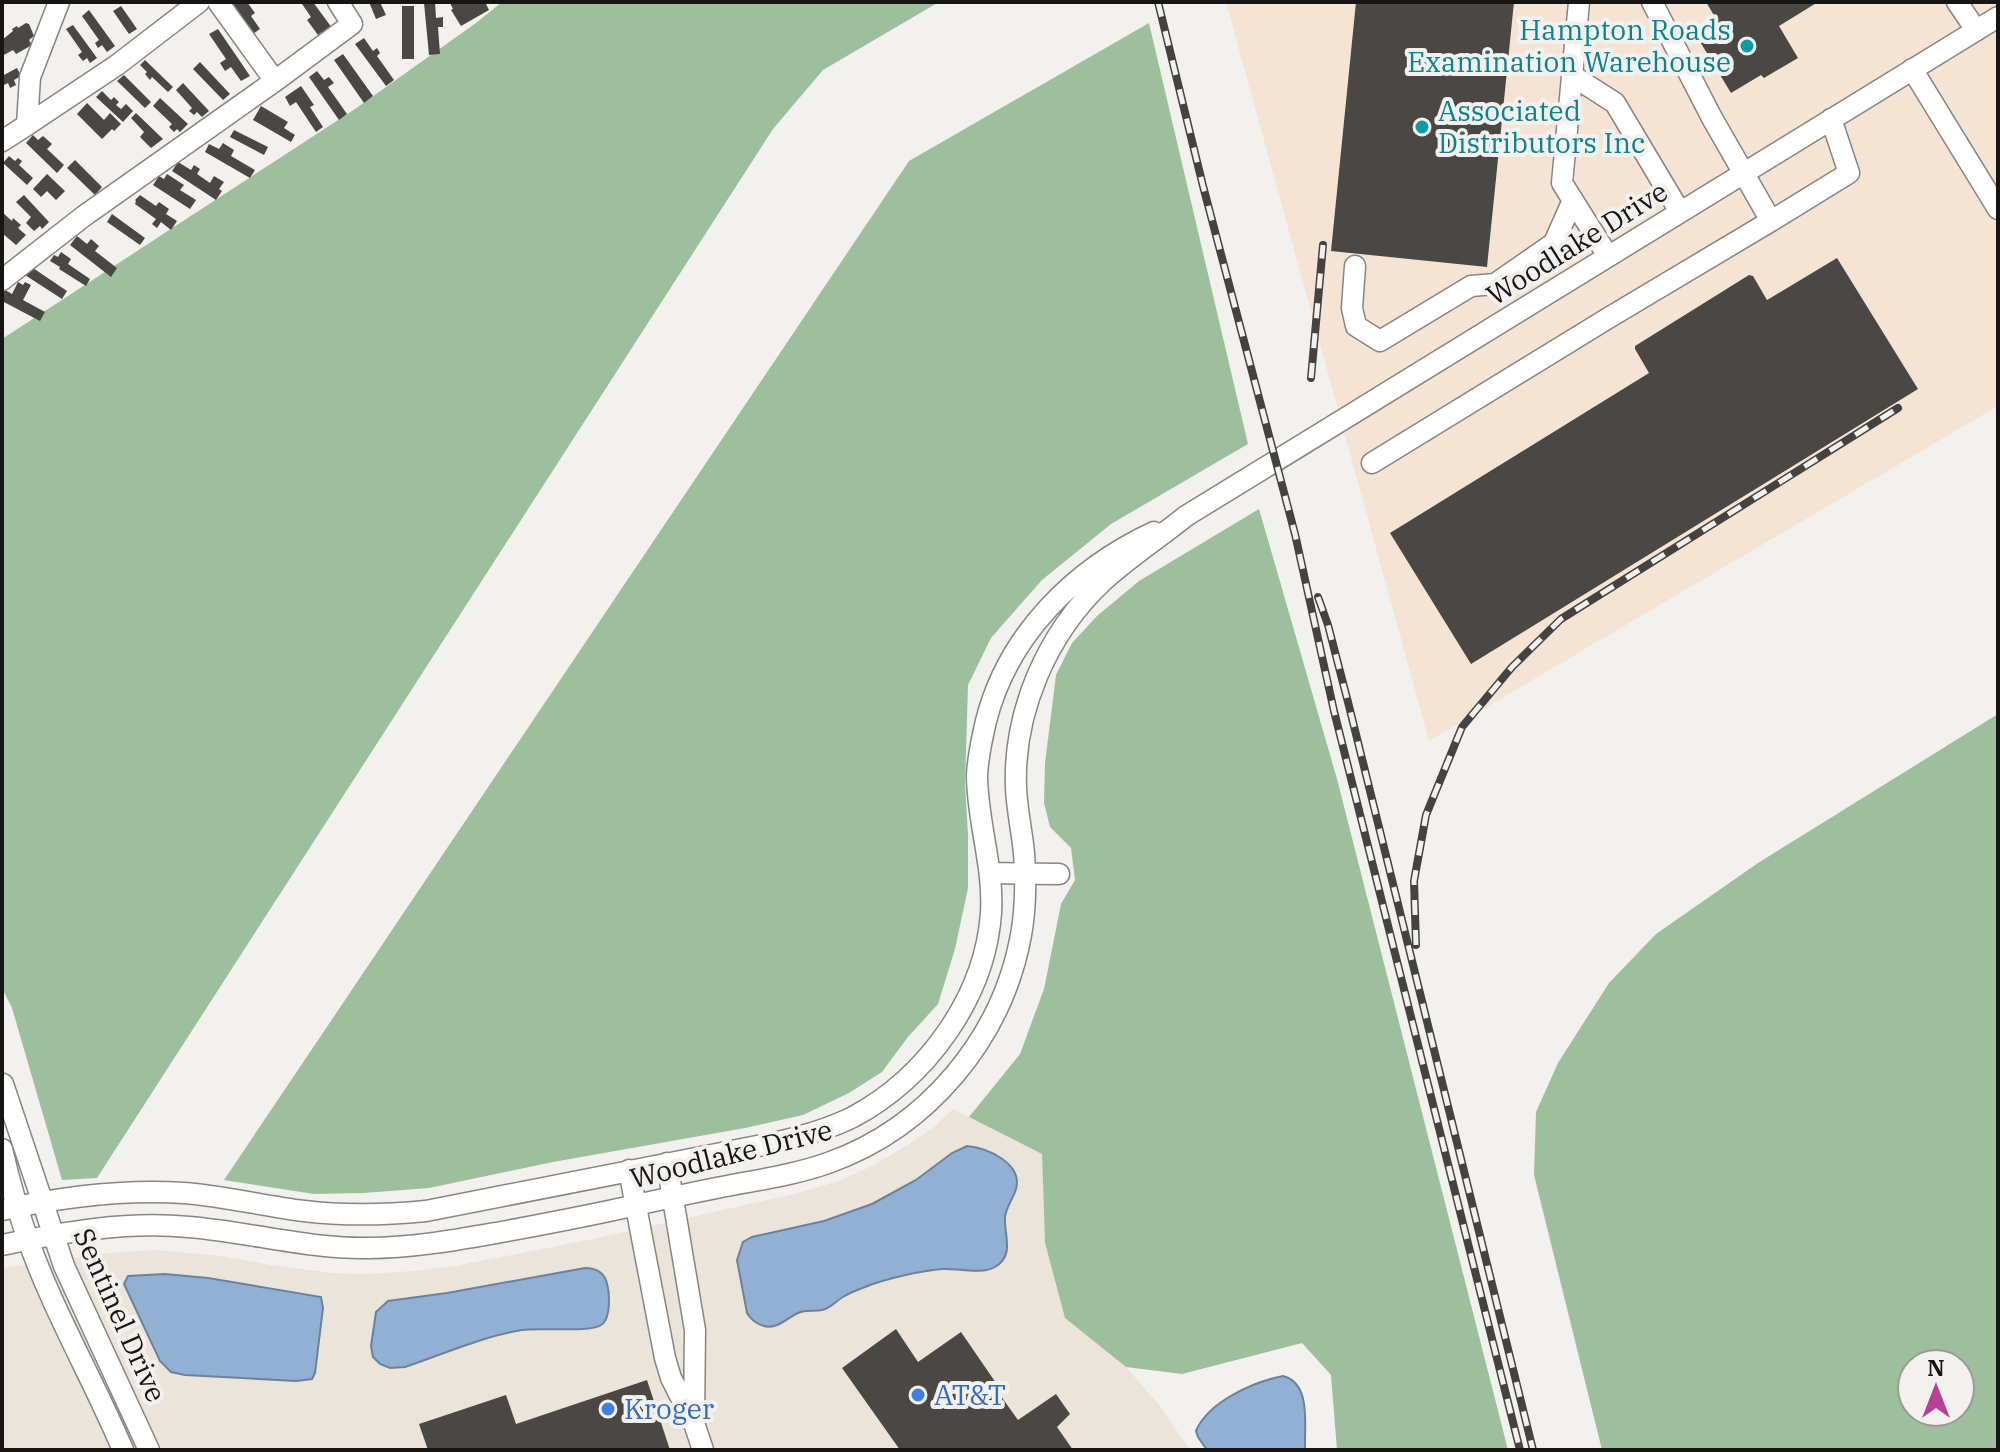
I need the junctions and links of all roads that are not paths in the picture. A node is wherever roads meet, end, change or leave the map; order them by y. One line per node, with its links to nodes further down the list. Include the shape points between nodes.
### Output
1 (59, 2): 14 (street, via 30,77)
2 (199, 2): 14 (street)
3 (218, 2): 12 (street)
4 (338, 2): 12 (street, via 352,24)
5 (1579, 2): 11 (street)
6 (1652, 2): 16 (street)
7 (1957, 2): 9 (street)
8 (1998, 17): 9 (street, Woodlake Drive)
9 (1976, 30): 10 (street, Woodlake Drive)
10 (1912, 69): 13 (street, Woodlake Drive); 18 (street)
11 (1573, 76): 17 (street, via 1562,183); 19 (street, via 1615,103)
12 (275, 81): 23 (street)
13 (1831, 119): 16 (street, Woodlake Drive); 20 (street, via 1849,173)
14 (27, 125): 15 (street)
15 (2, 141)
16 (1744, 173): 19 (street, Woodlake Drive); 20 (street)
17 (1573, 200): 21 (street); 22 (street, via 1554,243 1495,284 1471,286 1380,341 1356,326)
18 (1998, 209)
19 (1680, 212): 21 (street, Woodlake Drive)
20 (1771, 221): 24 (street)
21 (1608, 256): 25 (street, Woodlake Drive)
22 (1355, 266)
23 (2, 280)
24 (1372, 463)
25 (1186, 516): 26 (street, Woodlake Drive, via 1125,545 1073,582 1042,614 1011,660 989,712 977,774); 27 (street, Woodlake Drive, via 1100,585 1066,623 1041,669 1022,720 1017,760)
26 (990, 873): 27 (street); 31 (street, Woodlake Drive, via 988,931 970,989 939,1043 897,1087 852,1117 804,1136)
27 (1025, 874): 28 (street); 33 (street, Woodlake Drive, via 1023,925 1002,997 965,1062 922,1108 866,1146 826,1163)
28 (1059, 874)
29 (3, 1084): 34 (street, Sentinel Drive)
30 (2, 1149): 36 (street, Sentinel Drive)
31 (667, 1163): 32 (street, Woodlake Drive); 33 (street)
32 (629, 1170): 34 (street, Woodlake Drive, via 395,1214 334,1214 167,1192); 35 (street)
33 (672, 1197): 35 (street, Woodlake Drive); 40 (street, via 695,1330)
34 (42, 1202): 36 (street, Woodlake Drive); 37 (street, Sentinel Drive)
35 (635, 1205): 37 (street, Woodlake Drive, via 463,1240 371,1249 160,1225); 40 (street, via 665,1358)
36 (10, 1208): 38 (street, Sentinel Drive)
37 (53, 1234): 38 (street, Woodlake Drive); 42 (street, Sentinel Drive)
38 (28, 1240): 39 (street, Woodlake Drive); 41 (street, Sentinel Drive)
39 (2, 1245)
40 (694, 1423): 43 (street)
41 (123, 1450)
42 (149, 1450)
43 (703, 1450)

